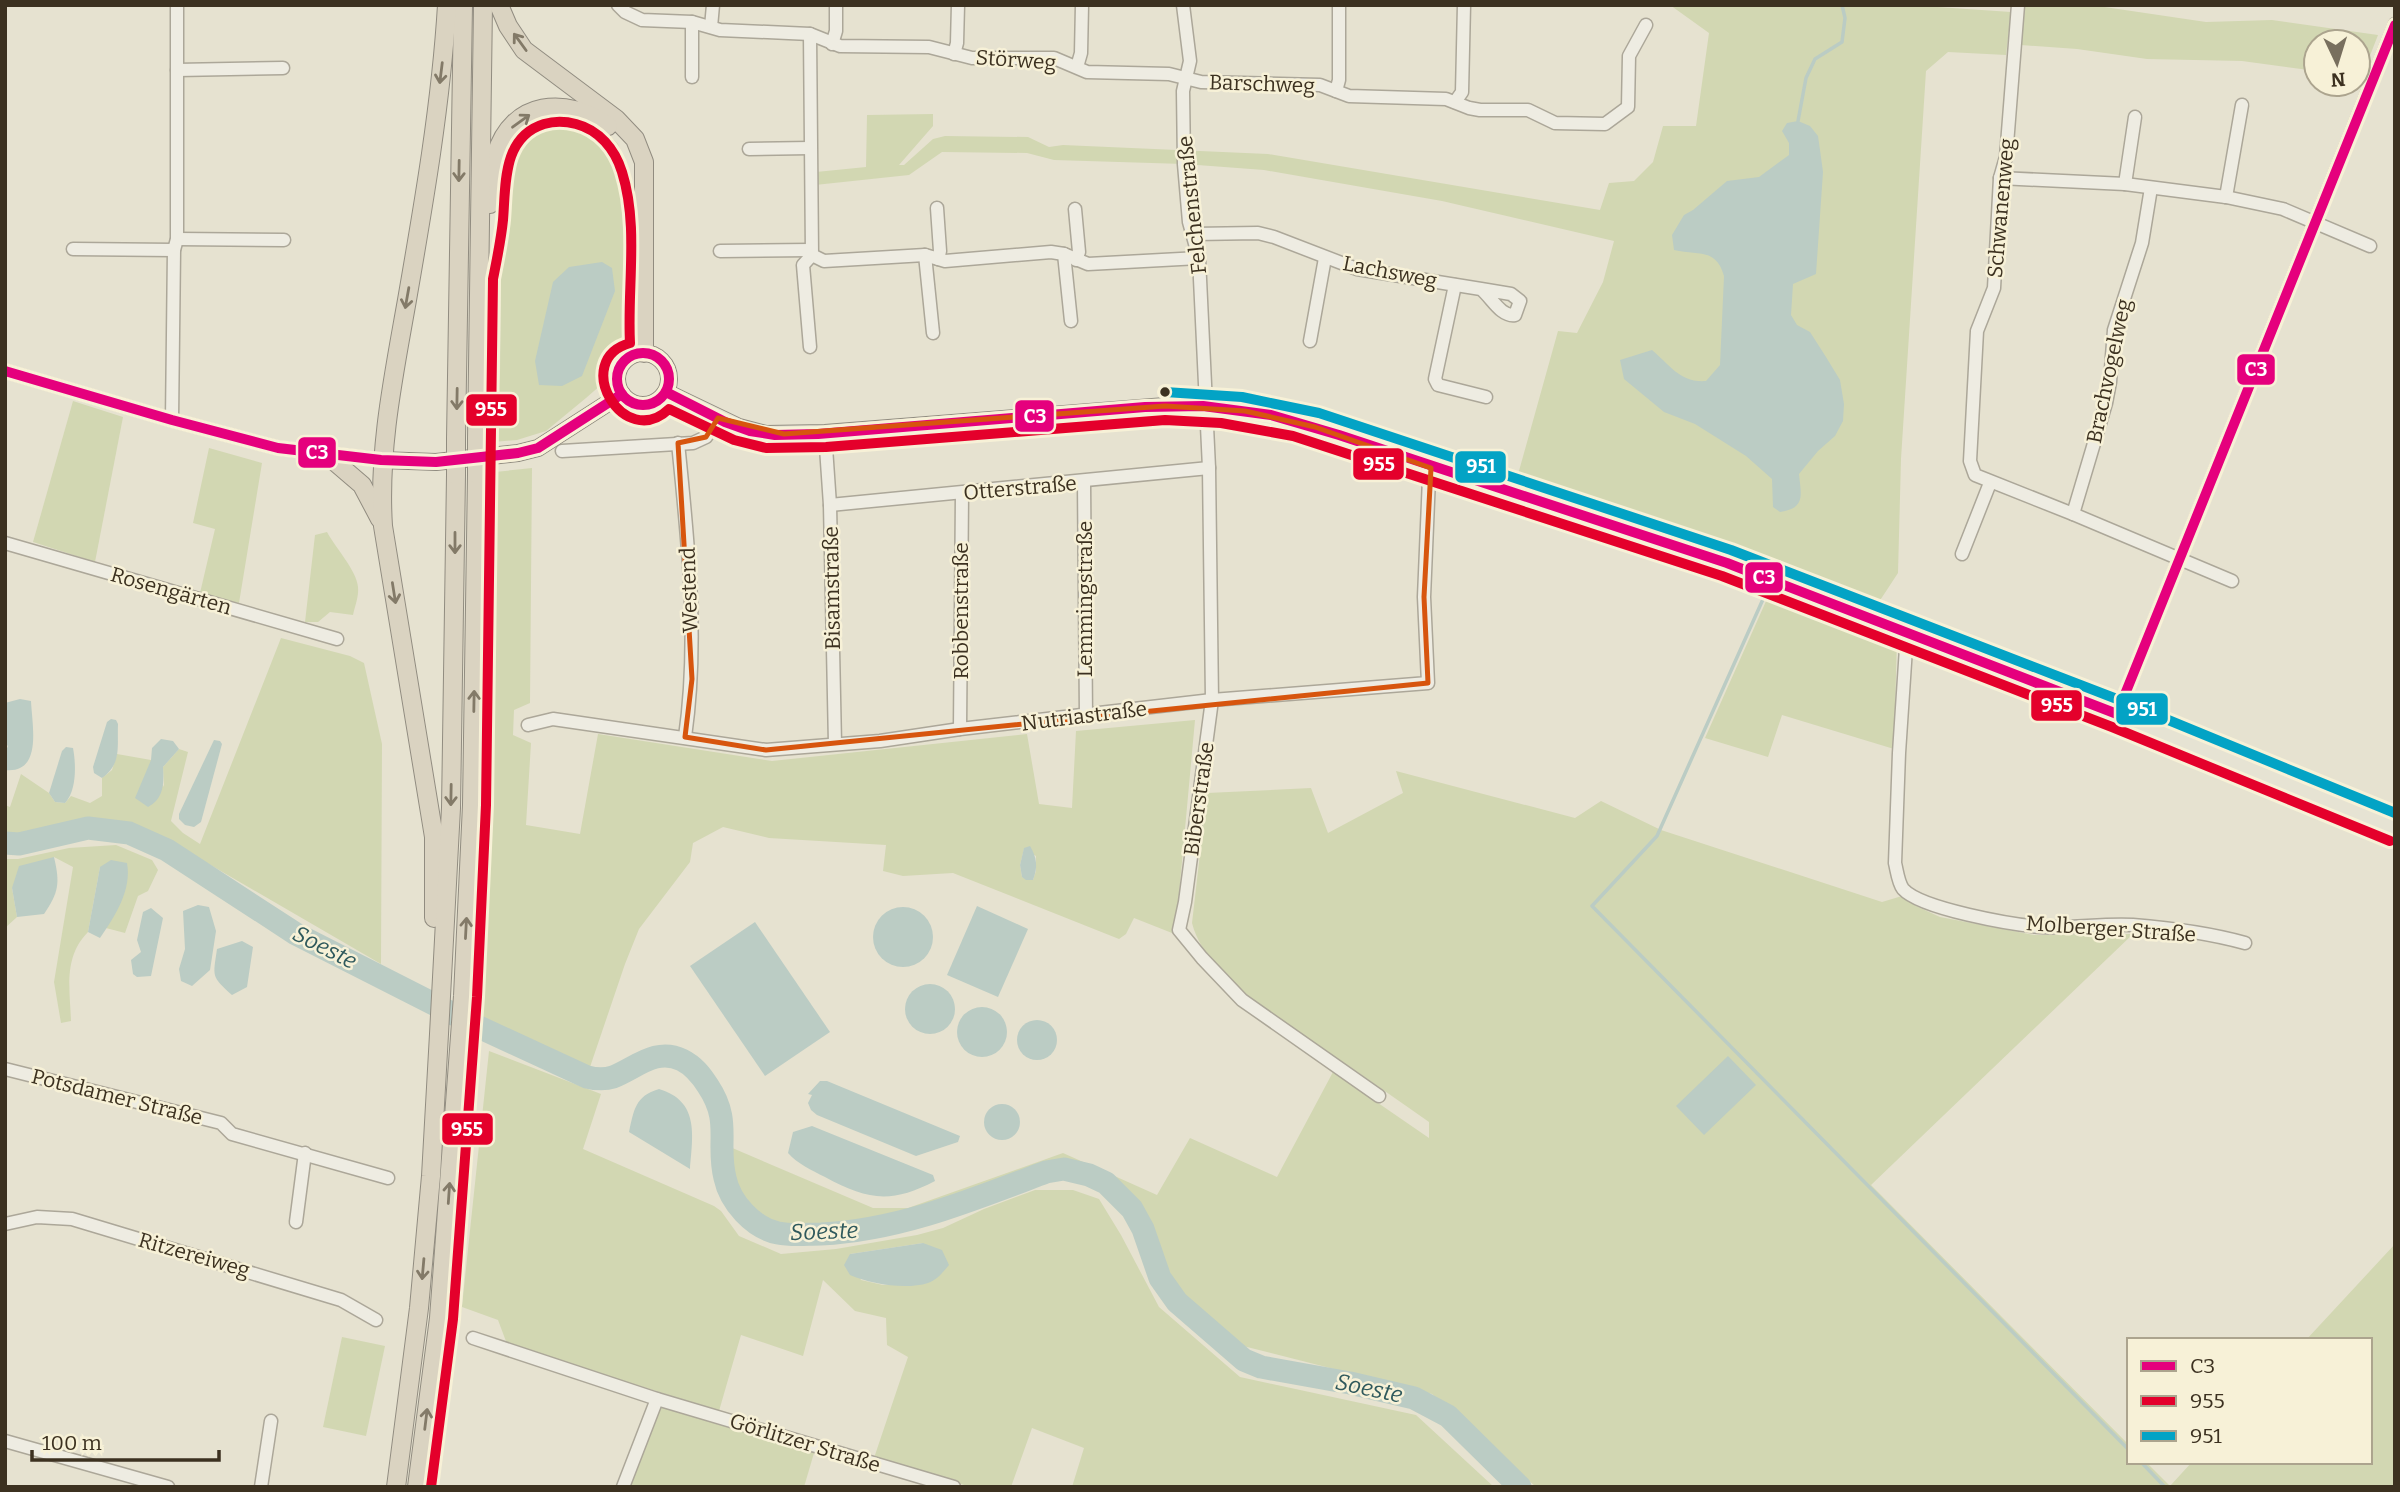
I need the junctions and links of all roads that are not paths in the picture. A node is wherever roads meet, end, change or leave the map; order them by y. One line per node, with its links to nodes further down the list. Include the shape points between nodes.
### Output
1 (177, 5): 24 (street)
2 (447, 5): 71 (highway, one-way to 71, via 429,168)
3 (463, 5): 95 (highway, one-way to 95, bridge, via 451,808)
4 (483, 5): 52 (highway)
5 (499, 5): 40 (highway, one-way to 5, via 643,162 635,139 617,120 524,50)
6 (618, 5): 15 (street, Störweg, via 642,20)
7 (713, 5): 18 (street)
8 (836, 5): 20 (street)
9 (958, 5): 21 (street, Störweg)
10 (1082, 5): 22 (street, Störweg)
11 (1183, 5): 26 (street, Felchenstraße, via 1190,61)
12 (1339, 5): 27 (street, Barschweg)
13 (1464, 5): 28 (street, via 1462,92)
14 (2018, 5): 33 (street, Schwanenweg, via 2006,157)
15 (692, 22): 18 (street, Störweg); 25 (street)
16 (1646, 24): 28 (street, Barschweg, via 1629,56 1629,107 1605,124 1555,123 1528,110 1480,110)
17 (2395, 24): 39 (street)
18 (711, 27): 19 (street, Störweg)
19 (810, 34): 20 (street, Störweg); 31 (street)
20 (832, 44): 21 (street, Störweg, via 929,47)
21 (954, 54): 22 (street, Störweg, via 1054,58)
22 (1077, 67): 26 (street, Störweg, via 1087,72)
23 (284, 68): 24 (street)
24 (177, 70): 43 (street)
25 (692, 77)
26 (1186, 78): 27 (street, Barschweg, via 1320,85); 41 (street, Felchenstraße, via 1184,164)
27 (1336, 91): 28 (street, Barschweg, via 1349,96)
28 (1455, 102)
29 (2242, 104): 36 (street)
30 (2135, 117): 34 (street)
31 (810, 148): 32 (street); 47 (street)
32 (749, 149)
33 (2000, 178): 34 (street); 75 (street, Schwanenweg, via 1994,288 1977,331 1970,461 1975,475)
34 (2125, 184): 35 (street)
35 (2151, 188): 36 (street); 78 (street, Brachvogelweg, via 2142,243 2113,330 2106,403)
36 (2226, 197): 39 (street, via 2283,209)
37 (937, 208): 48 (street, via 940,251)
38 (1075, 209): 49 (street, via 1079,251)
39 (2316, 222): 44 (street); 82 (street)
40 (644, 226): 52 (highway, one-way to 40, via 496,155 513,125 537,110 575,108 619,134 638,177); 59 (highway)
41 (1194, 234): 50 (street, Felchenstraße); 51 (street, Lachsweg, via 1258,233)
42 (284, 240): 43 (street)
43 (176, 245): 45 (street); 66 (street)
44 (2370, 246)
45 (73, 248)
46 (720, 251): 47 (street)
47 (812, 252): 48 (street, via 824,261); 58 (street, via 803,265)
48 (932, 257): 49 (street, via 945,261 1051,252); 56 (street)
49 (1070, 257): 50 (street, via 1088,264); 55 (street)
50 (1199, 258): 64 (street, Felchenstraße)
51 (1325, 258): 53 (street, Lachsweg, via 1357,269); 57 (street, Lachsweg)
52 (479, 277): 110 (highway, one-way to 52, bridge, via 439,1318 463,996 472,805)
53 (1455, 285): 54 (street, Lachsweg); 63 (street, Lachsweg, via 1435,379 1438,385)
54 (1481, 289)
55 (1071, 321)
56 (933, 333)
57 (1310, 341)
58 (810, 347)
59 (644, 353): 61 (main road, via 664,363 670,379); 62 (main road, via 620,366 617,384)
60 (5, 371): 66 (street)
61 (666, 392): 62 (main road, via 658,401 641,405); 65 (main road)
62 (622, 394): 71 (main road, via 538,448 436,462)
63 (1486, 397)
64 (1206, 406): 67 (main road, via 1142,407); 72 (street, Biberstraße); 73 (main road, via 1315,427)
65 (718, 418): 67 (main road, via 766,434); 68 (street, via 706,437)
66 (172, 419): 70 (street, via 278,448)
67 (825, 433): 77 (street, Bisamstraße)
68 (678, 443): 69 (street); 91 (street, Westend, via 689,557 692,679)
69 (562, 451)
70 (327, 455): 71 (street); 79 (highway, via 362,485)
71 (381, 460): 79 (highway)
72 (1209, 468): 74 (street, Otterstraße); 86 (street, Biberstraße)
73 (1432, 468): 84 (main road, via 1727,564); 86 (street, Nutriastraße, via 1424,597 1428,683)
74 (1084, 482): 76 (street, Otterstraße); 88 (street, Lemmingstraße)
75 (1990, 483): 78 (street); 81 (street)
76 (962, 493): 77 (street, Otterstraße); 90 (street, Robbenstraße)
77 (830, 505): 92 (street, Bisamstraße)
78 (2073, 514): 82 (street)
79 (383, 526): 95 (highway, one-way to 95, via 434,837 435,973)
80 (5, 543): 85 (street, Rosengärten)
81 (1962, 554)
82 (2180, 560): 83 (street); 87 (street)
83 (2232, 582)
84 (1907, 633): 87 (main road); 94 (street, Molberger Straße, via 1895,863 1903,889 1945,910 2040,927 2132,925)
85 (337, 639)
86 (1212, 701): 88 (street, Nutriastraße); 97 (street, Biberstraße, via 1179,930 1242,1000)
87 (2117, 714): 93 (main road)
88 (1086, 717): 90 (street, Nutriastraße)
89 (528, 724): 91 (street, Nutriastraße, via 553,719)
90 (960, 729): 92 (street, Nutriastraße)
91 (685, 737): 92 (street, Nutriastraße, via 766,750)
92 (835, 744)
93 (2395, 828)
94 (2245, 943)
95 (442, 994): 109 (highway, one-way to 109, via 419,1308)
96 (5, 1069): 98 (street, Potsdamer Straße, via 222,1123 232,1134)
97 (1379, 1096)
98 (305, 1153): 99 (street, Potsdamer Straße); 100 (street)
99 (388, 1178)
100 (296, 1222)
101 (5, 1224): 102 (street, Ritzereiweg, via 37,1217 72,1219 341,1300)
102 (376, 1320)
103 (473, 1338): 104 (street, Görlitzer Straße)
104 (657, 1399): 111 (street); 112 (street, Görlitzer Straße)
105 (271, 1421): 108 (street)
106 (6, 1442): 107 (street)
107 (168, 1487)
108 (261, 1487)
109 (396, 1487)
110 (417, 1487)
111 (623, 1487)
112 (954, 1487)

